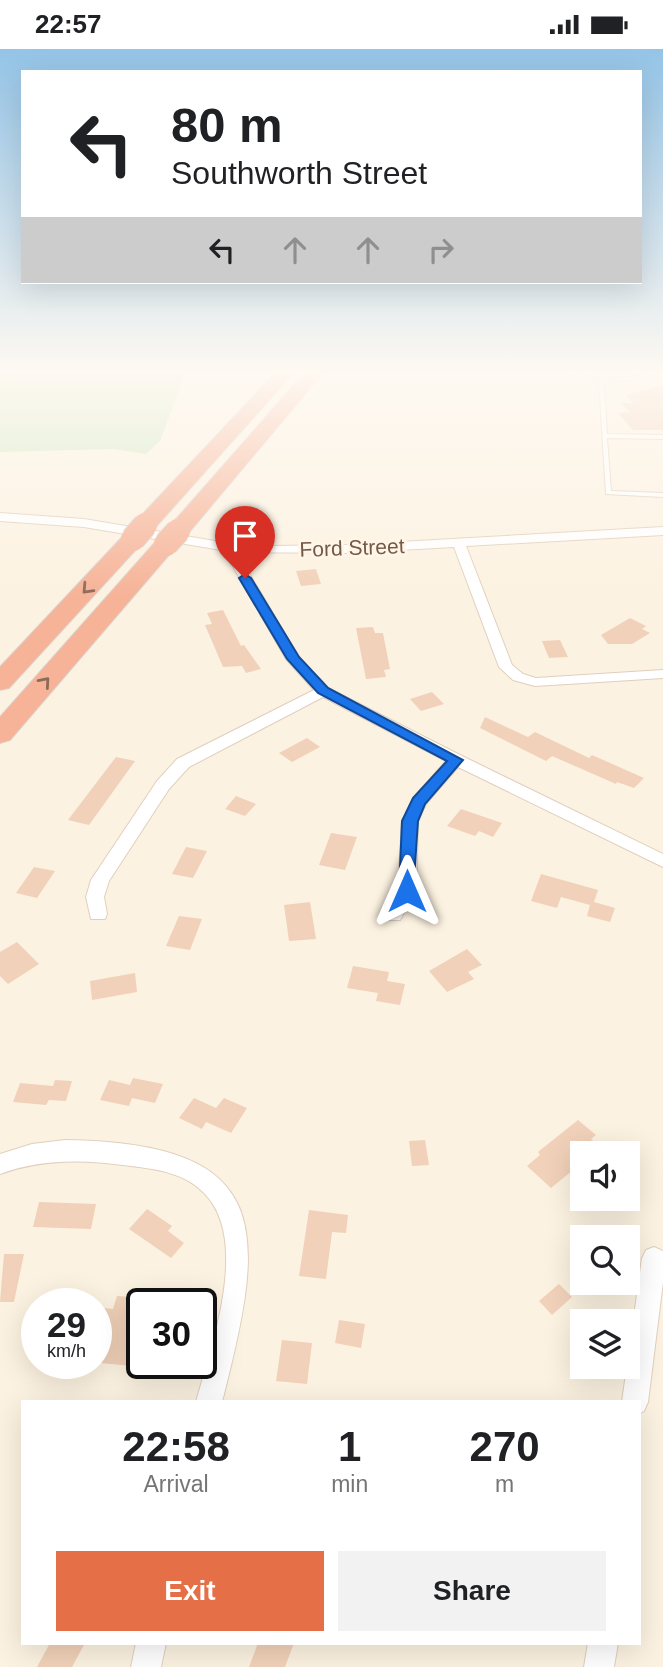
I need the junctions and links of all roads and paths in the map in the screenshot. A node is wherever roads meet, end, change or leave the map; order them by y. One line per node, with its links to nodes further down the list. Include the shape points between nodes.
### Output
1 (220, 445): 10 (highway, one-way to 10)
2 (252, 445): 12 (highway, one-way to 2)
3 (605, 445): 4 (lane, via 608,493)
4 (663, 495)
5 (0, 516): 8 (street, Ford Street, via 84,523)
6 (663, 531): 7 (street, Ford Street)
7 (459, 543): 8 (street, Ford Street, via 304,551); 9 (street, via 506,667 518,677 535,683)
8 (233, 548): 11 (street, via 234,558 293,659)
9 (663, 674)
10 (0, 682)
11 (323, 691): 13 (street); 15 (street, via 196,755 172,774 100,880 95,897)
12 (0, 734)
13 (456, 760): 14 (street); 16 (street, via 419,802 410,821 407,891)
14 (663, 861)
15 (98, 914)
16 (393, 915)
17 (0, 1164): 19 (street, via 49,1151 109,1152 184,1167 216,1188 236,1230 239,1258 237,1287)
18 (654, 1258): 20 (street)
19 (209, 1400)
20 (635, 1400)
21 (152, 1645): 23 (street)
22 (603, 1645): 24 (street)
23 (146, 1667)
24 (599, 1667)

